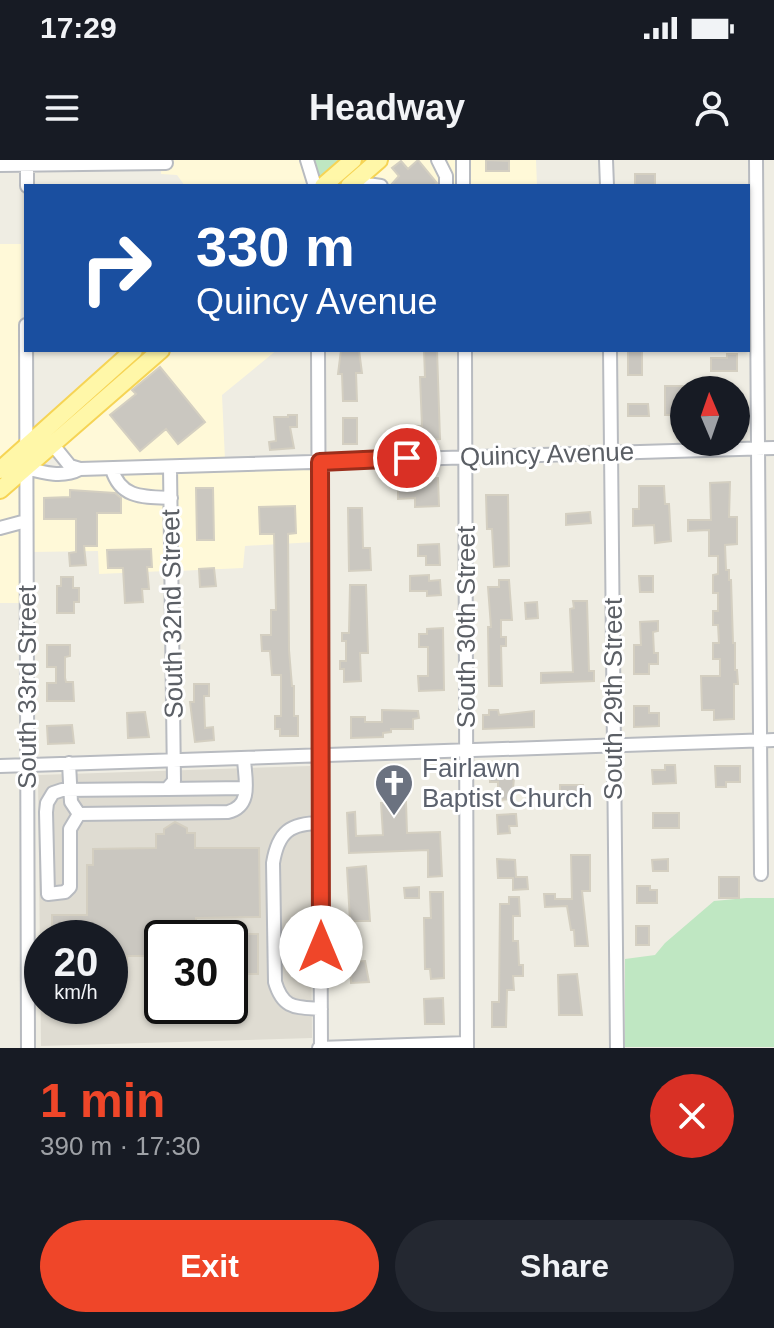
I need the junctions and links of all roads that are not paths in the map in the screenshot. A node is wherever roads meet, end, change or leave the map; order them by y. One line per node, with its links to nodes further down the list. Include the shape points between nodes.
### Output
1 (307, 160): 13 (street)
2 (353, 160): 14 (main road)
3 (379, 160): 11 (main road)
4 (463, 160): 15 (street)
5 (606, 160): 16 (street)
6 (756, 160): 24 (street)
7 (27, 162): 8 (street); 9 (street); 12 (street)
8 (166, 163)
9 (0, 165)
10 (443, 174): 15 (street)
11 (360, 183)
12 (27, 184)
13 (314, 184)
14 (325, 184)
15 (463, 184)
16 (607, 184)
17 (26, 352): 26 (street, South 33rd Street)
18 (132, 352): 26 (main road)
19 (159, 352): 23 (main road)
20 (318, 352): 29 (street)
21 (465, 352): 28 (street, South 30th Street)
22 (610, 352): 27 (street, South 29th Street)
23 (53, 445): 31 (main road); 32 (street, via 70,466)
24 (758, 448): 25 (street, Quincy Avenue); 27 (street, Quincy Avenue); 40 (street)
25 (774, 448)
26 (25, 449): 31 (street, South 33rd Street); 34 (main road)
27 (612, 452): 28 (street, Quincy Avenue); 41 (street, South 29th Street)
28 (465, 456): 29 (street, Quincy Avenue); 42 (street, South 30th Street)
29 (320, 462): 30 (street, Quincy Avenue); 43 (street)
30 (170, 467): 33 (street, Quincy Avenue); 36 (street, South 32nd Street)
31 (26, 468): 32 (street, Quincy Avenue, via 50,474); 35 (main road); 37 (street, South 33rd Street)
32 (80, 469): 33 (street, Quincy Avenue)
33 (112, 469): 36 (street, via 116,484 125,491)
34 (0, 470)
35 (0, 490)
36 (171, 498): 45 (street, South 32nd Street)
37 (26, 521): 38 (street); 47 (street, South 33rd Street)
38 (0, 528)
39 (774, 740): 40 (street)
40 (759, 741): 41 (street); 56 (street)
41 (613, 746): 42 (street); 63 (street, South 29th Street)
42 (467, 751): 43 (street); 60 (street, South 30th Street)
43 (321, 755): 44 (street); 55 (street)
44 (244, 759): 45 (street); 49 (street)
45 (174, 760): 46 (street); 50 (street, South 32nd Street, via 174,781)
46 (69, 763): 47 (street); 51 (street)
47 (28, 765): 48 (street); 52 (street, South 33rd Street)
48 (0, 766)
49 (245, 788): 50 (street); 54 (street, via 242,806 228,812)
50 (167, 789): 51 (street)
51 (70, 790): 53 (street, via 53,793); 54 (street)
52 (28, 803): 53 (street); 57 (street, South 33rd Street)
53 (47, 803): 58 (street)
54 (79, 814): 58 (street, via 70,829 70,887)
55 (321, 823): 59 (street); 59 (street, via 303,823 285,832 273,863 279,997 290,1006)
56 (761, 874)
57 (29, 894): 58 (street); 61 (street, South 33rd Street)
58 (48, 894)
59 (321, 1009): 62 (street)
60 (467, 1046): 62 (street)
61 (28, 1048)
62 (320, 1048)
63 (617, 1048)

